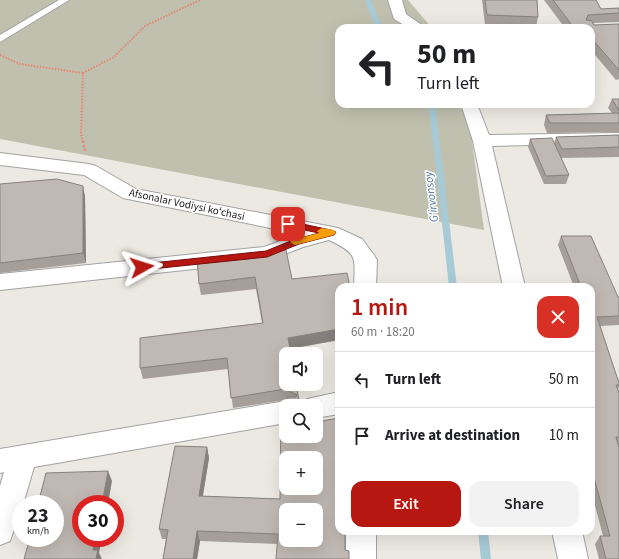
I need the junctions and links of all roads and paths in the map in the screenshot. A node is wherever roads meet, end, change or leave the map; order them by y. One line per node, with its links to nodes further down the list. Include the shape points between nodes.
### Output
1 (66, 0): 5 (lane)
2 (200, 0): 7 (path, via 145,26 114,57)
3 (395, 0): 4 (street, via 399,16)
4 (412, 24)
5 (0, 39)
6 (0, 55): 7 (path, via 20,64)
7 (83, 72): 12 (path, via 81,133)
8 (470, 108): 10 (street)
9 (619, 138): 10 (street)
10 (482, 141): 16 (street)
11 (0, 159): 12 (street, Afsonalar Vodiysi koʻchasi)
12 (89, 170): 13 (street, Afsonalar Vodiysi koʻchasi, via 130,194)
13 (331, 232): 14 (street, via 267,254); 15 (street, Afsonalar Vodiysi koʻchasi, via 355,244 366,260)
14 (0, 282)
15 (365, 283)
16 (513, 283)
17 (335, 404): 18 (street)
18 (323, 406)
19 (279, 413): 20 (street)
20 (11, 459): 21 (street)
21 (0, 531)
22 (361, 535): 24 (street)
23 (568, 535): 25 (street)
24 (361, 559)
25 (573, 559)

